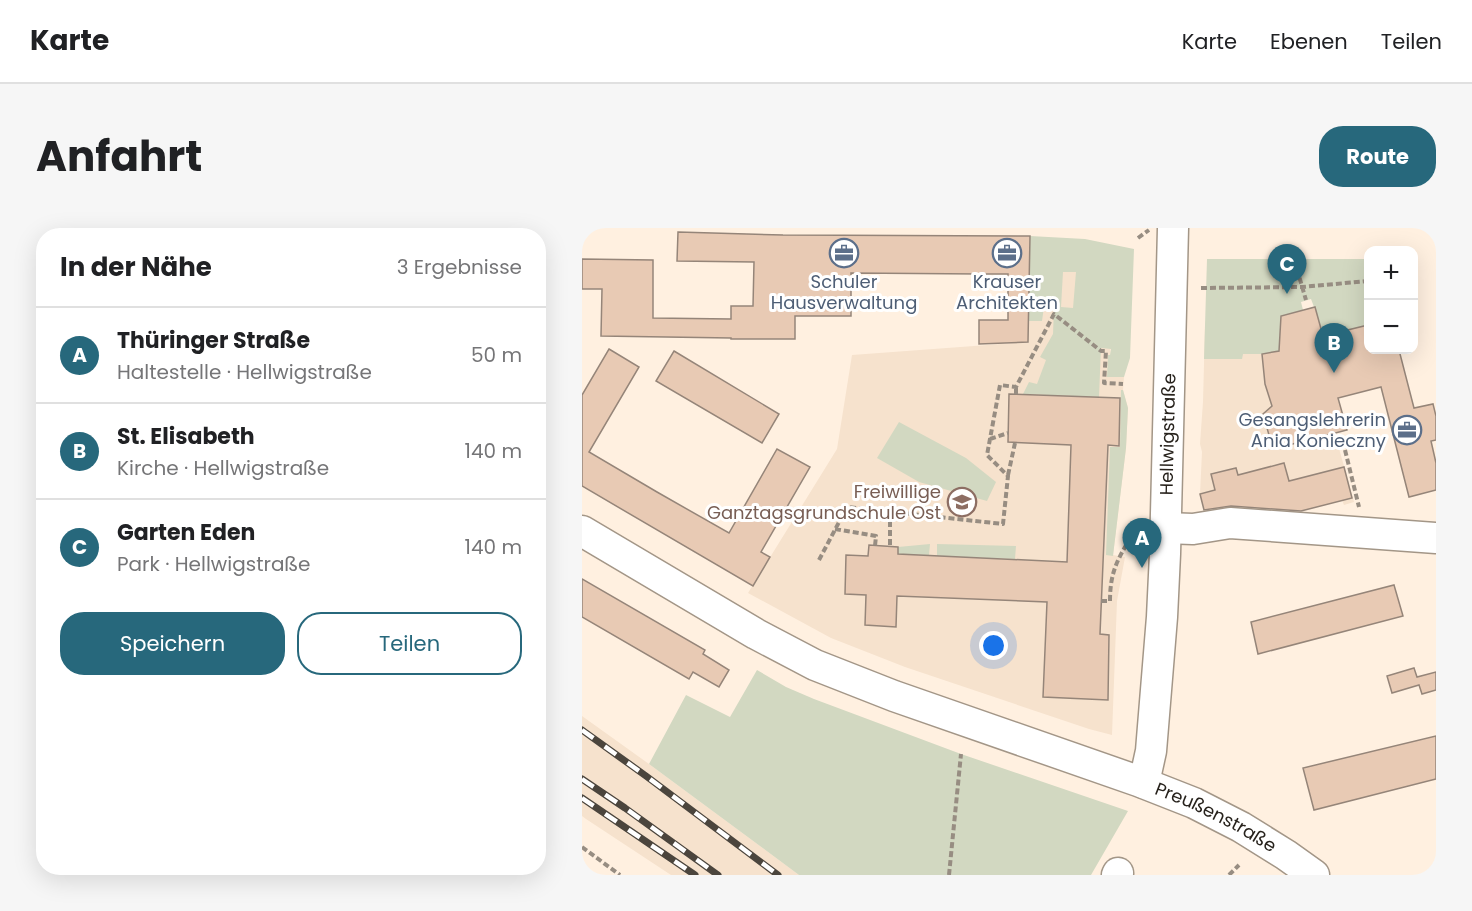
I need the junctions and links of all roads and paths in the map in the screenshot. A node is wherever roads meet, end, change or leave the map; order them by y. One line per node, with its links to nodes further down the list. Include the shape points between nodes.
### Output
1 (1152, 228): 3 (path)
2 (1173, 228): 18 (street, Hellwigstraße)
3 (1138, 238)
4 (1292, 252): 6 (path)
5 (1364, 281): 6 (path)
6 (1302, 287): 7 (path); 8 (path)
7 (1201, 288)
8 (1306, 300)
9 (1124, 384): 10 (path, via 1104,383 1106,351 1054,314)
10 (1016, 387): 11 (path); 13 (path, via 1000,385)
11 (1016, 394)
12 (1008, 433): 13 (path)
13 (990, 439): 16 (path, via 987,455)
14 (1015, 443): 16 (path)
15 (1345, 450): 21 (path)
16 (1008, 476): 17 (path, via 1003,524)
17 (890, 512): 19 (path, via 848,507); 25 (path)
18 (1165, 528): 21 (street, via 1193,529 1230,523); 29 (street, Hellwigstraße, via 1152,741)
19 (835, 529): 24 (path, via 876,536); 26 (path)
20 (582, 531): 29 (street, Preußenstraße, via 815,665)
21 (1365, 533): 22 (street)
22 (1436, 538)
23 (1130, 539): 27 (path, via 1119,556 1110,584 1110,601)
24 (875, 546)
25 (890, 547)
26 (819, 560)
27 (1101, 601)
28 (961, 754): 33 (path)
29 (1144, 783): 35 (street, Preußenstraße, via 1194,802 1241,827)
30 (582, 847): 32 (path)
31 (1239, 866): 34 (path)
32 (620, 875)
33 (950, 875)
34 (1229, 875)
35 (1314, 875)

